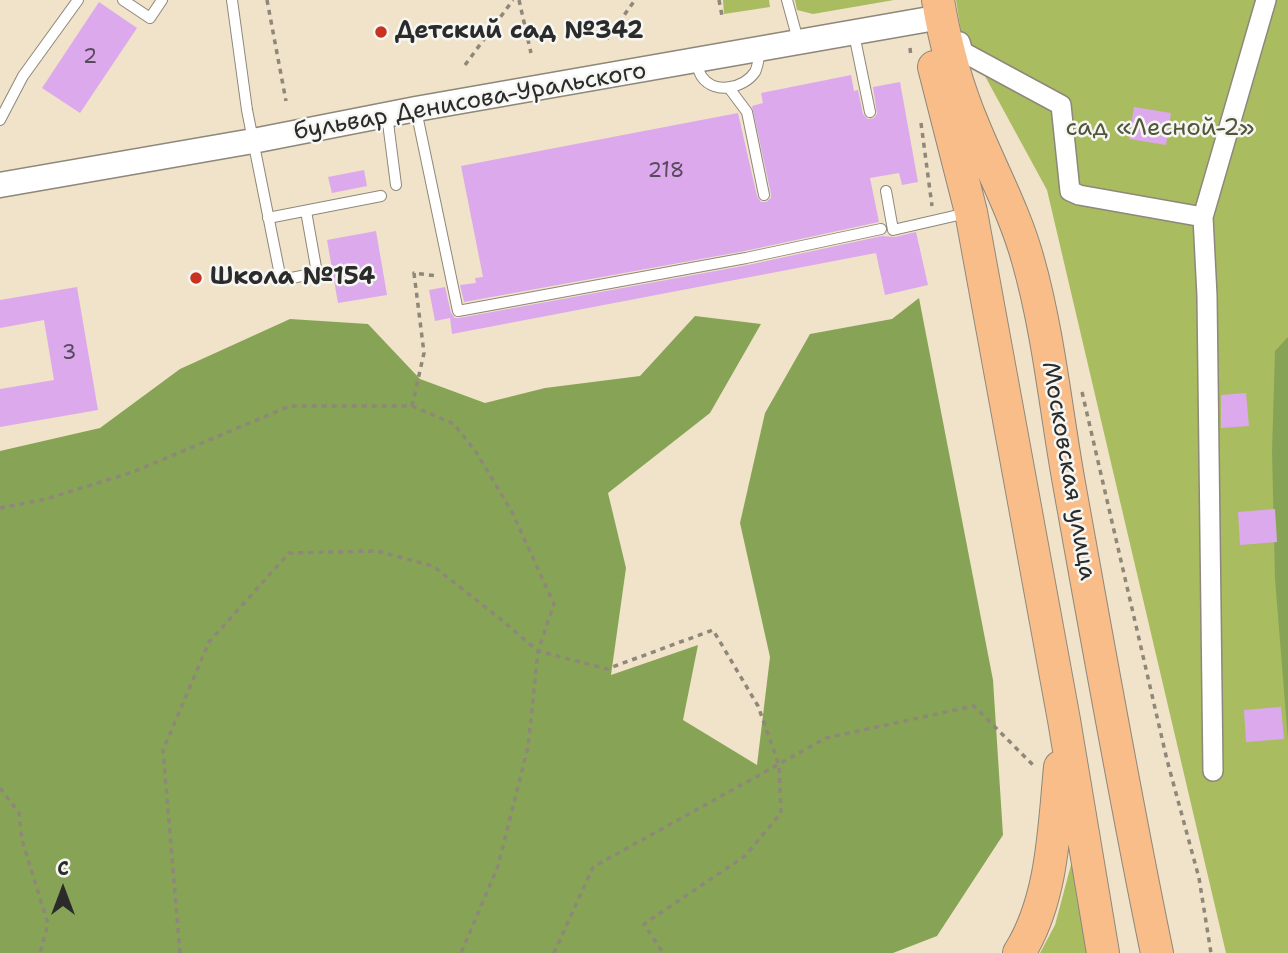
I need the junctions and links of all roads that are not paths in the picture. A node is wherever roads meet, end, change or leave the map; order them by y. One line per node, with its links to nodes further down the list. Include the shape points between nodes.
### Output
1 (78, 0): 16 (lane, via 23,76)
2 (123, 0): 3 (lane, via 150,18)
3 (162, 0)
4 (232, 0): 17 (lane)
5 (787, 0): 9 (lane)
6 (1266, 0): 25 (street)
7 (934, 16): 8 (street, бульвар Денисова-Уральского); 24 (main road, Московская улица, via 938,86); 25 (street, via 960,42 963,52 1061,105 1070,191); 32 (main road, Московская улица, via 1028,259)
8 (854, 34): 9 (street, бульвар Денисова-Уральского); 14 (lane)
9 (799, 43): 10 (street, бульвар Денисова-Уральского)
10 (760, 50): 11 (street, бульвар Денисова-Уральского); 12 (lane, via 756,70 744,83)
11 (696, 62): 12 (lane, via 703,79); 13 (street, бульвар Денисова-Уральского)
12 (729, 88): 21 (lane, via 747,112)
13 (416, 109): 15 (street, бульвар Денисова-Уральского); 27 (lane, via 458,311)
14 (870, 112)
15 (386, 114): 17 (street, бульвар Денисова-Уральского); 19 (lane)
16 (0, 120)
17 (253, 141): 18 (street, бульвар Денисова-Уральского); 26 (lane)
18 (0, 185)
19 (396, 185)
20 (886, 191): 24 (lane, via 893,230)
21 (764, 195)
22 (381, 196): 23 (lane)
23 (306, 211): 26 (lane); 26 (lane, via 317,273 281,280)
24 (971, 212): 28 (main road, Московская улица)
25 (1203, 217): 29 (street)
26 (268, 218)
27 (881, 229)
28 (1063, 720): 30 (main road, via 1053,842 1042,900); 31 (main road, Московская улица)
29 (1213, 771)
30 (1019, 953)
31 (1103, 953)
32 (1157, 953)

